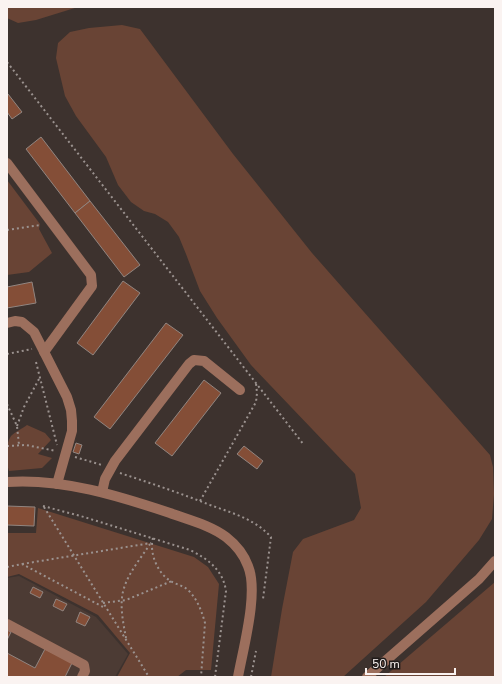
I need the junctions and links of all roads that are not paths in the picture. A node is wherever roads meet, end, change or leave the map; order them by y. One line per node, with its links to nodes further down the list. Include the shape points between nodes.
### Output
1 (7, 162): 3 (street, via 91,275 92,286)
2 (7, 323): 3 (street, via 22,322 30,327 34,332)
3 (39, 354): 6 (street, via 66,398 72,421 72,431)
4 (240, 390): 7 (street, via 204,361 194,360 115,461 105,479)
5 (7, 482): 6 (street, via 36,481)
6 (57, 484): 7 (street)
7 (102, 492): 11 (street, via 211,529 239,550 248,566 252,598)
8 (495, 561): 12 (street)
9 (7, 624): 10 (street, via 84,665)
10 (82, 677)
11 (238, 677)
12 (367, 677)

